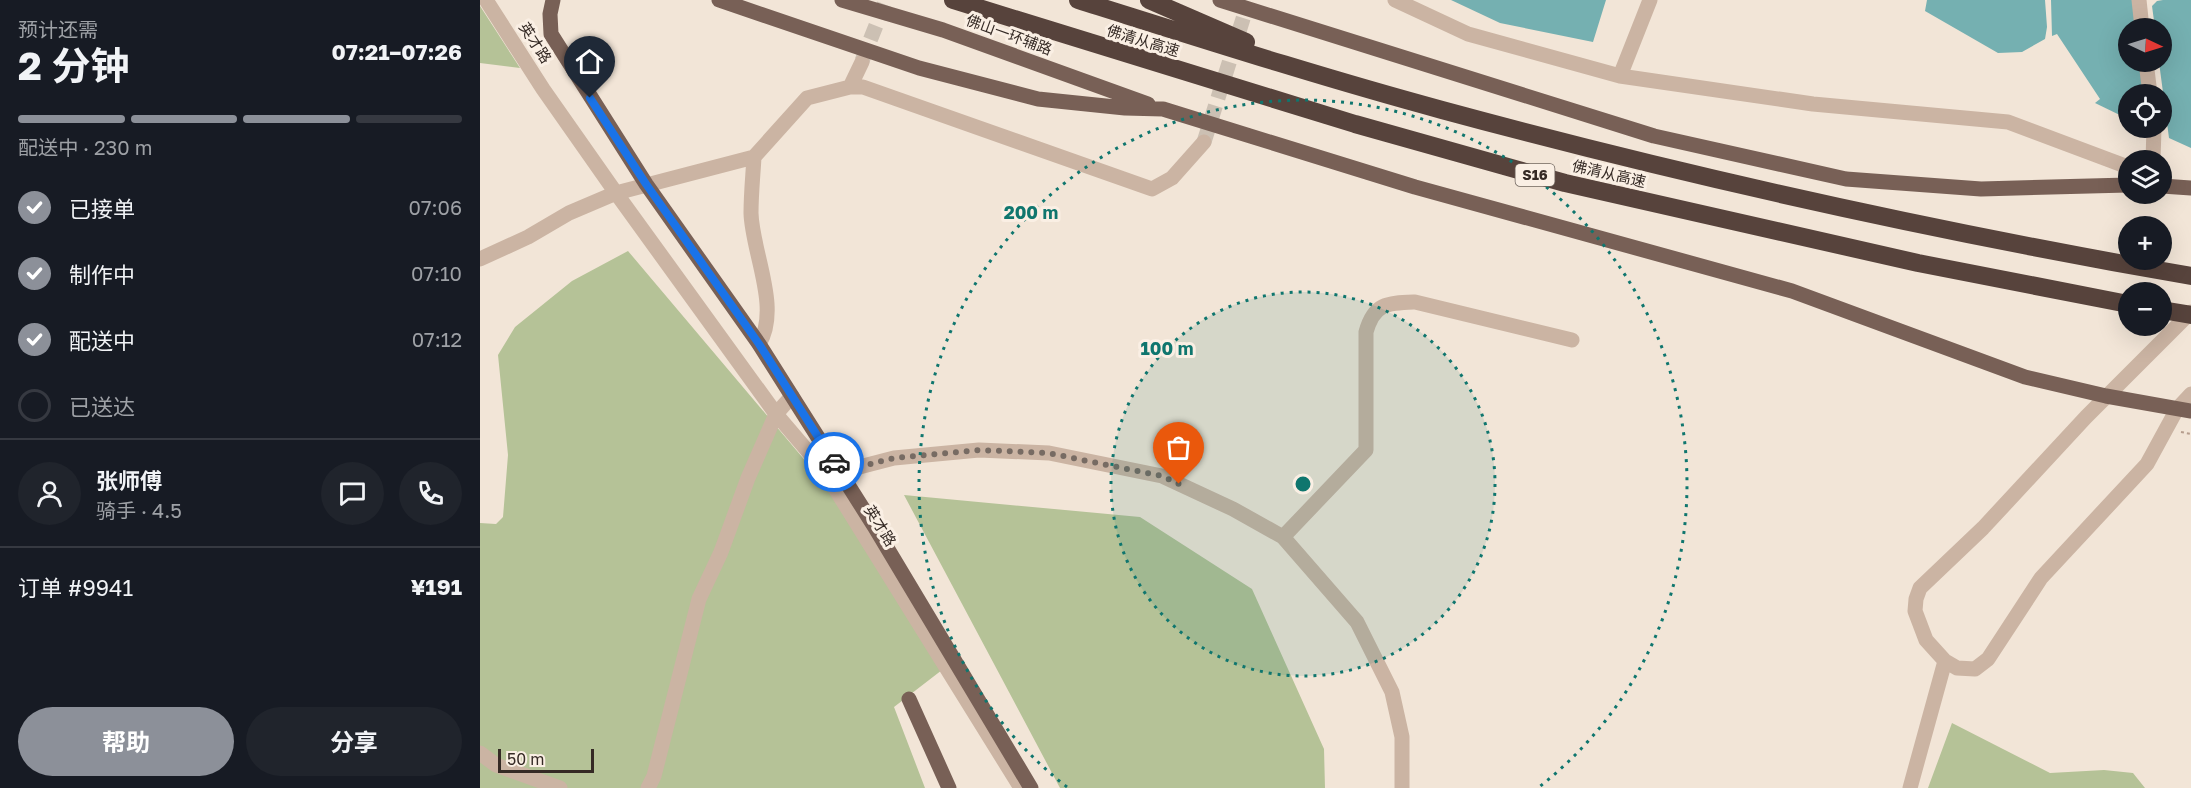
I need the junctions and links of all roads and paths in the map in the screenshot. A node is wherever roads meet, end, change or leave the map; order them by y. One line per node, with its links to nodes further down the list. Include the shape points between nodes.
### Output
1 (486, 0): 26 (street, 英才路)
2 (553, 0): 22 (main road, 英才路, via 551,34)
3 (719, 0): 17 (main road, via 919,68 1038,99)
4 (842, 0): 17 (main road, 佛山一环辅路, via 943,30)
5 (952, 0): 29 (highway, 佛清从高速 / S16, via 1355,124 1565,183 1897,258)
6 (1078, 0): 14 (highway, 佛清从高速)
7 (1149, 0): 14 (highway)
8 (1220, 0): 23 (main road, via 1654,136 1846,179 1981,189)
9 (1395, 0): 15 (street, via 1468,34)
10 (1650, 0): 15 (street)
11 (2139, 0): 12 (street)
12 (2141, 18)
13 (862, 62): 16 (street)
14 (1310, 71): 28 (highway, 佛清从高速, via 1442,110 1680,171 1948,231)
15 (1620, 76): 20 (street, via 1813,104 2008,122)
16 (850, 87): 18 (street, via 863,87 1152,189 1172,178); 19 (street, via 807,98)
17 (1163, 109): 36 (main road, via 1415,187 1792,291 2025,377)
18 (1204, 142)
19 (754, 157): 22 (street); 33 (street, via 751,213 767,294 766,333)
20 (2118, 163)
21 (2172, 183): 25 (street)
22 (646, 184): 26 (street); 33 (main road, 英才路)
23 (2118, 185)
24 (2172, 186): 25 (main road)
25 (2188, 187)
26 (616, 193): 27 (street); 38 (street, 英才路)
27 (480, 259)
28 (2185, 275)
29 (2118, 302)
30 (2172, 311): 31 (highway, bridge)
31 (2191, 314): 36 (street)
32 (1572, 340): 40 (street, via 1415,302 1396,302 1380,308 1370,316 1365,332 1366,450)
33 (759, 344): 35 (main road, 英才路)
34 (2191, 394): 37 (street)
35 (792, 396): 38 (street); 39 (main road, 英才路)
36 (2106, 396): 37 (main road); 41 (street, via 1983,528 1920,588 1915,611 1926,640)
37 (2184, 410): 41 (street, via 2147,464 2041,578 1988,659 1975,669 1957,668)
38 (776, 414): 45 (street, via 699,599); 47 (street, 英才路, via 823,468)
39 (840, 472): 40 (street, via 904,457 979,450 1048,453 1162,476); 48 (main road, 英才路)
40 (1283, 537): 49 (street, via 1357,622 1392,692 1402,737)
41 (1945, 661): 50 (street)
42 (909, 699): 46 (main road)
43 (480, 753): 44 (street, via 496,765)
44 (560, 788)
45 (648, 788)
46 (949, 788)
47 (1021, 788)
48 (1031, 788)
49 (1402, 788)
50 (1910, 788)

